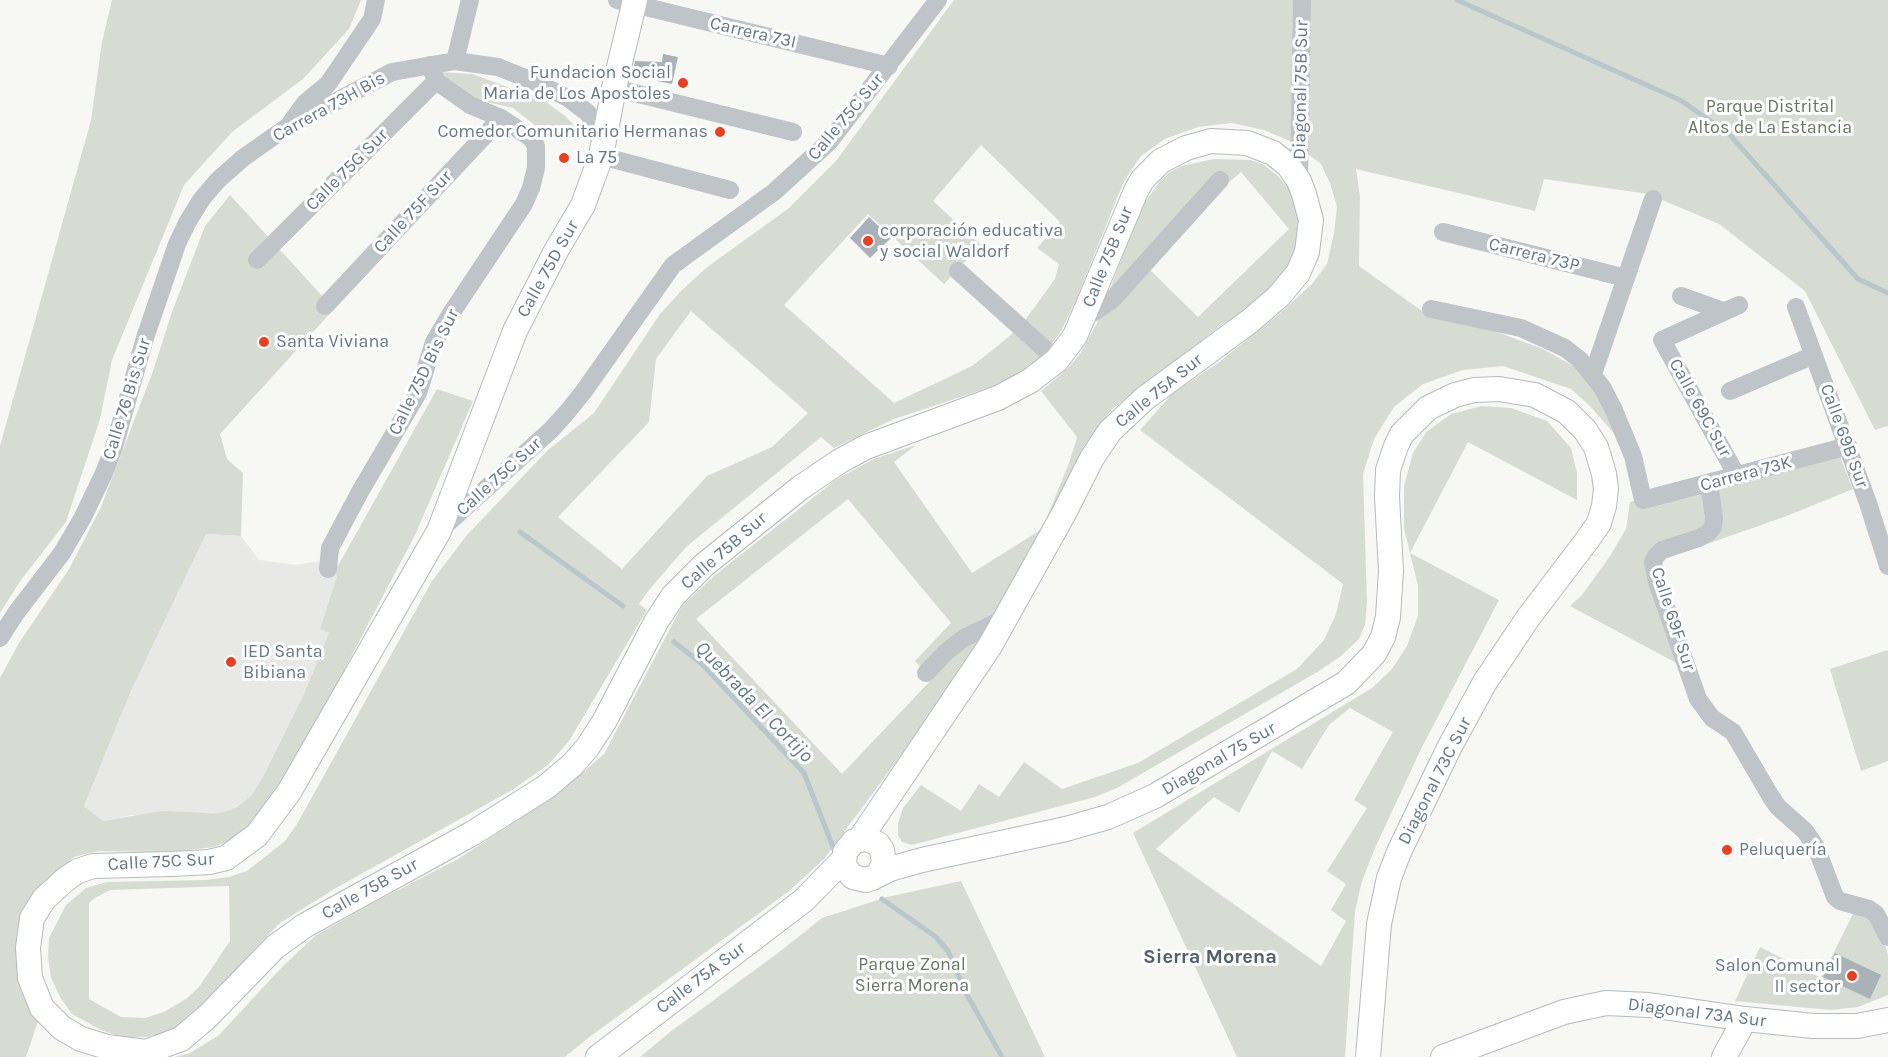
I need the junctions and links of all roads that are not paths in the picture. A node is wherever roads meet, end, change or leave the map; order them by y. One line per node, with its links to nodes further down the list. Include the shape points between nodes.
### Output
1 (376, 0): 11 (street, via 372,19 328,84 305,103)
2 (470, 0): 6 (street)
3 (938, 0): 7 (street, Calle 75C Sur)
4 (1302, 0): 16 (street, Diagonal 75B Sur)
5 (629, 2): 7 (street, Carrera 73I); 9 (street, Calle 75D Sur)
6 (455, 61): 8 (street, Carrera 73H Bis); 13 (street, Carrera 73H Bis, via 498,67 568,98 588,113)
7 (889, 66): 37 (street, Calle 75C Sur, via 829,142 804,167 673,265 568,411)
8 (433, 73): 10 (street, via 470,105); 11 (street, Carrera 73H Bis, via 393,72); 20 (street, Calle 75G Sur)
9 (614, 88): 12 (street); 13 (street, Calle 75D Sur)
10 (501, 118): 24 (street, Calle 75F Sur); 39 (street, Calle 75D Bis Sur, via 531,138 536,146 534,178 524,204 434,342 418,393 330,548)
11 (287, 127): 14 (street, Carrera 73H Bis)
12 (793, 132)
13 (602, 151): 17 (street); 37 (street, Calle 75D Sur, via 583,206 507,349)
14 (243, 158): 41 (street, Calle 76 Bis Sur, via 201,200 187,223 145,338 104,473 62,553)
15 (1220, 180): 27 (street, via 1112,300)
16 (1299, 181): 27 (street, Calle 75B Sur, via 1288,165 1247,143 1198,144 1161,161 1142,180 1130,204); 40 (street, Calle 75A Sur, via 1311,232 1307,252 1294,278 1250,321 1144,399 1110,431)
17 (730, 190)
18 (1653, 199): 22 (street)
19 (1443, 232): 22 (street, Carrera 73P)
20 (257, 260)
21 (958, 271): 29 (street)
22 (1626, 278): 30 (street)
23 (1681, 296): 35 (street, Calle 69C Sur, via 1731,308 1662,340)
24 (325, 306)
25 (1796, 307): 28 (street, Calle 69B Sur)
26 (1431, 309): 30 (street, via 1543,336 1565,348)
27 (1082, 320): 29 (street, Calle 75B Sur)
28 (1814, 355): 31 (street); 32 (street, Calle 69B Sur)
29 (1057, 360): 48 (street, Calle 75B Sur, via 1030,381 998,398 866,447 800,488 704,565 673,596 604,722 572,765 546,787 473,833 304,926 275,947 192,1030)
30 (1593, 374): 33 (street, via 1613,408)
31 (1730, 391)
32 (1848, 446): 35 (street, Carrera 73K); 38 (street, Calle 69B Sur)
33 (1633, 456): 34 (street); 36 (street, Carrera 73K, via 1643,500)
34 (1602, 465): 43 (street, Diagonal 75 Sur, via 1596,447 1567,412 1535,395 1499,389 1474,390 1455,394 1428,408 1410,424 1396,446 1388,470 1390,594 1383,637 1374,654 1346,683 1130,808 1066,829 922,860); 50 (street, Diagonal 73C Sur, via 1606,489 1599,523 1485,682 1399,852 1379,924)
35 (1737, 476): 36 (street, Carrera 73K)
36 (1709, 483): 45 (street, Calle 69F Sur, via 1713,527 1699,538 1662,550 1653,568 1698,699 1712,718 1732,732 1778,807 1805,831 1816,847 1835,897 1876,914)
37 (439, 531): 48 (street, Calle 75C Sur, via 303,768 257,835 226,858 209,862 93,866 78,871 44,899 32,918 30,978 42,1008 62,1028 107,1047 146,1052)
38 (1888, 566)
39 (328, 569)
40 (1006, 618): 42 (street, via 964,638); 43 (street, Calle 75A Sur, via 888,798)
41 (0, 638)
42 (926, 673)
43 (872, 858): 44 (street, Calle 75A Sur, via 835,886); 44 (street, Calle 75A Sur, via 848,846 844,859)
44 (804, 900): 49 (street, Calle 75A Sur)
45 (1888, 937)
46 (1745, 1019): 47 (street, Diagonal 73A Sur, via 1833,1026); 51 (street, Diagonal 73A Sur, via 1631,1003 1594,1005 1564,1012); 52 (street)
47 (1888, 1020)
48 (165, 1047)
49 (598, 1057)
50 (1368, 1057)
51 (1443, 1057)
52 (1724, 1057)

